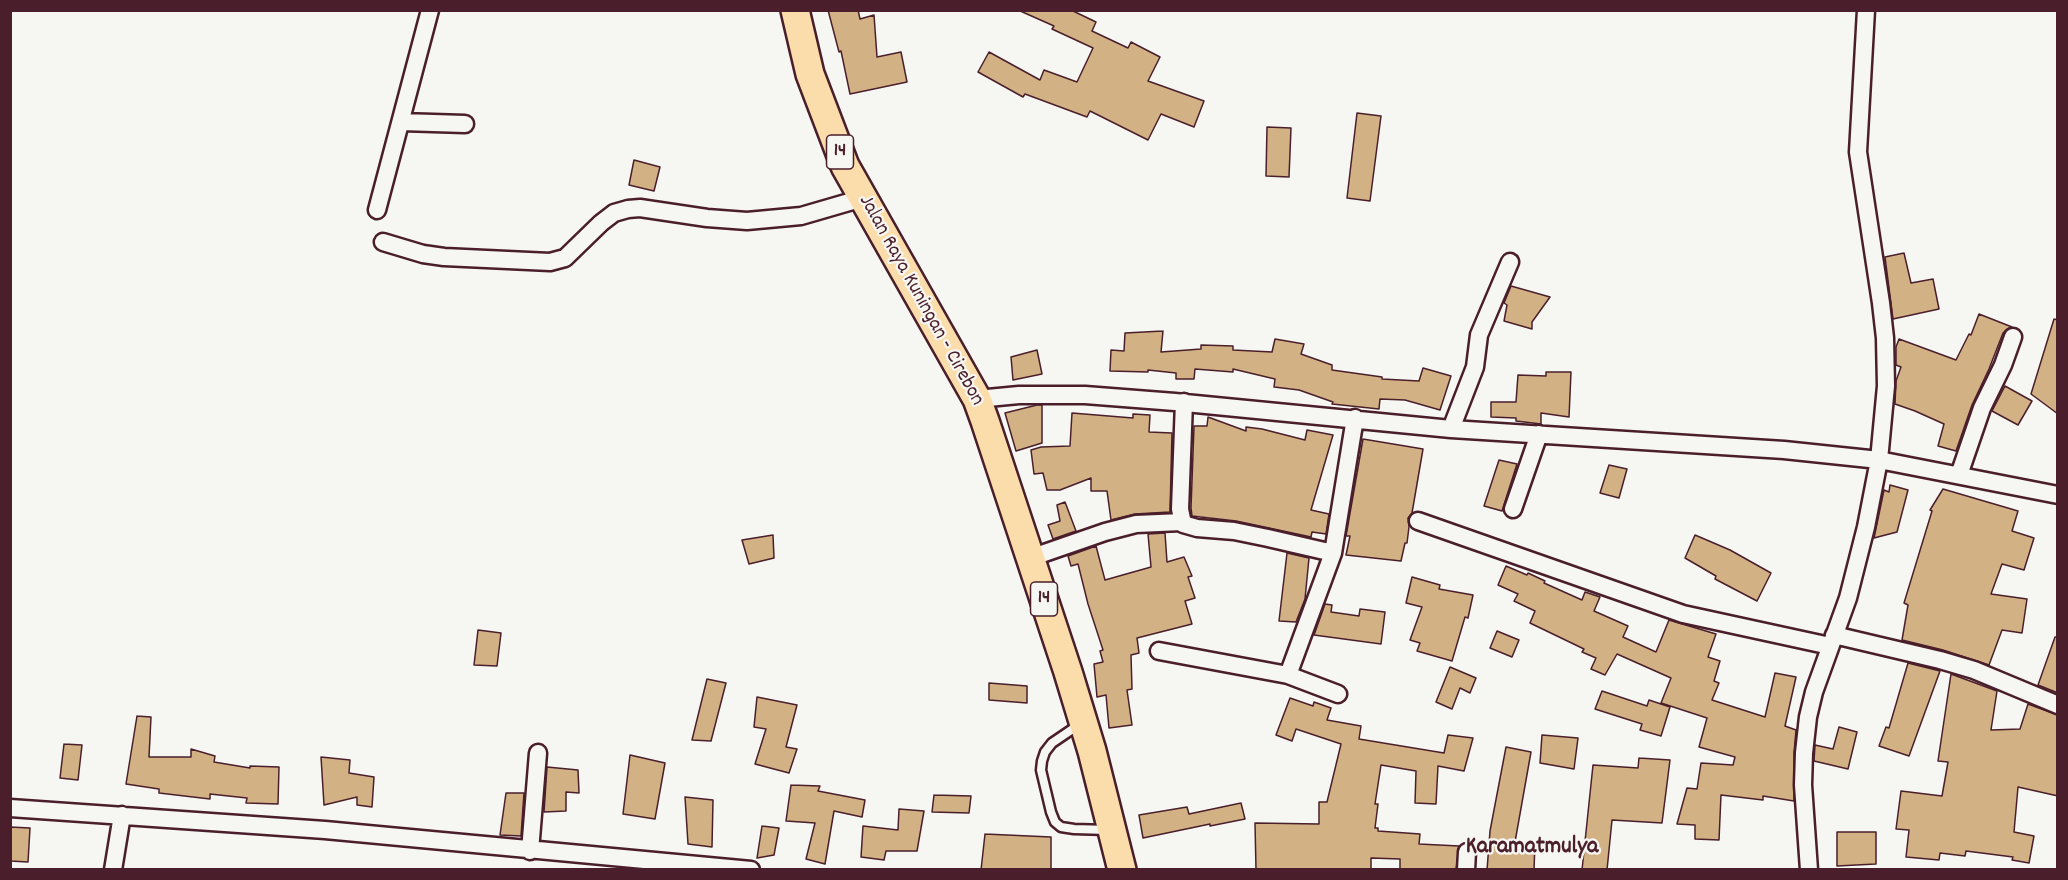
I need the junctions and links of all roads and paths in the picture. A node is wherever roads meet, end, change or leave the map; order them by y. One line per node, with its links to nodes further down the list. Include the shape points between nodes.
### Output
1 (430, 10): 4 (street)
2 (795, 10): 6 (highway, Jalan Raya Kuningan - Cirebon / 14, via 810,74 845,166)
3 (1866, 10): 16 (street, via 1858,152 1885,338 1886,386)
4 (401, 122): 5 (street); 7 (street)
5 (465, 124)
6 (863, 198): 8 (street, via 801,216 747,221 628,209 601,223 565,258 550,262 444,258); 11 (highway, Jalan Raya Kuningan - Cirebon / 14)
7 (377, 210)
8 (382, 242)
9 (1510, 262): 14 (street, via 1479,335 1475,367)
10 (2013, 337): 17 (street)
11 (977, 399): 12 (street, via 1085,395); 23 (highway, Jalan Raya Kuningan - Cirebon / 14)
12 (1184, 402): 13 (street); 21 (street)
13 (1355, 418): 14 (street); 22 (street)
14 (1450, 429): 15 (street)
15 (1539, 434): 16 (street); 19 (street)
16 (1879, 460): 17 (street); 24 (street, via 1848,598)
17 (1959, 475): 18 (street)
18 (2058, 495)
19 (1514, 509)
20 (1418, 521): 24 (street, via 1683,614)
21 (1182, 522): 22 (street); 23 (street, via 1119,528)
22 (1333, 553): 26 (street)
23 (1030, 558): 29 (highway, Jalan Raya Kuningan - Cirebon / 14)
24 (1832, 640): 28 (street, via 1940,660); 40 (street, via 1814,692 1804,753)
25 (1159, 651): 26 (street)
26 (1288, 675): 27 (street)
27 (1338, 694)
28 (2058, 705)
29 (1083, 722): 33 (highway, Jalan Raya Kuningan - Cirebon / 14); 33 (lane, via 1045,752 1041,770 1051,812 1061,827)
30 (538, 753): 34 (street)
31 (10, 808): 32 (street)
32 (122, 815): 34 (street); 36 (street)
33 (1112, 830): 38 (highway, Jalan Raya Kuningan - Cirebon / 14)
34 (530, 851): 37 (street)
35 (1467, 852): 39 (street)
36 (113, 870)
37 (751, 870)
38 (1122, 870)
39 (1466, 870)
40 (1809, 870)

